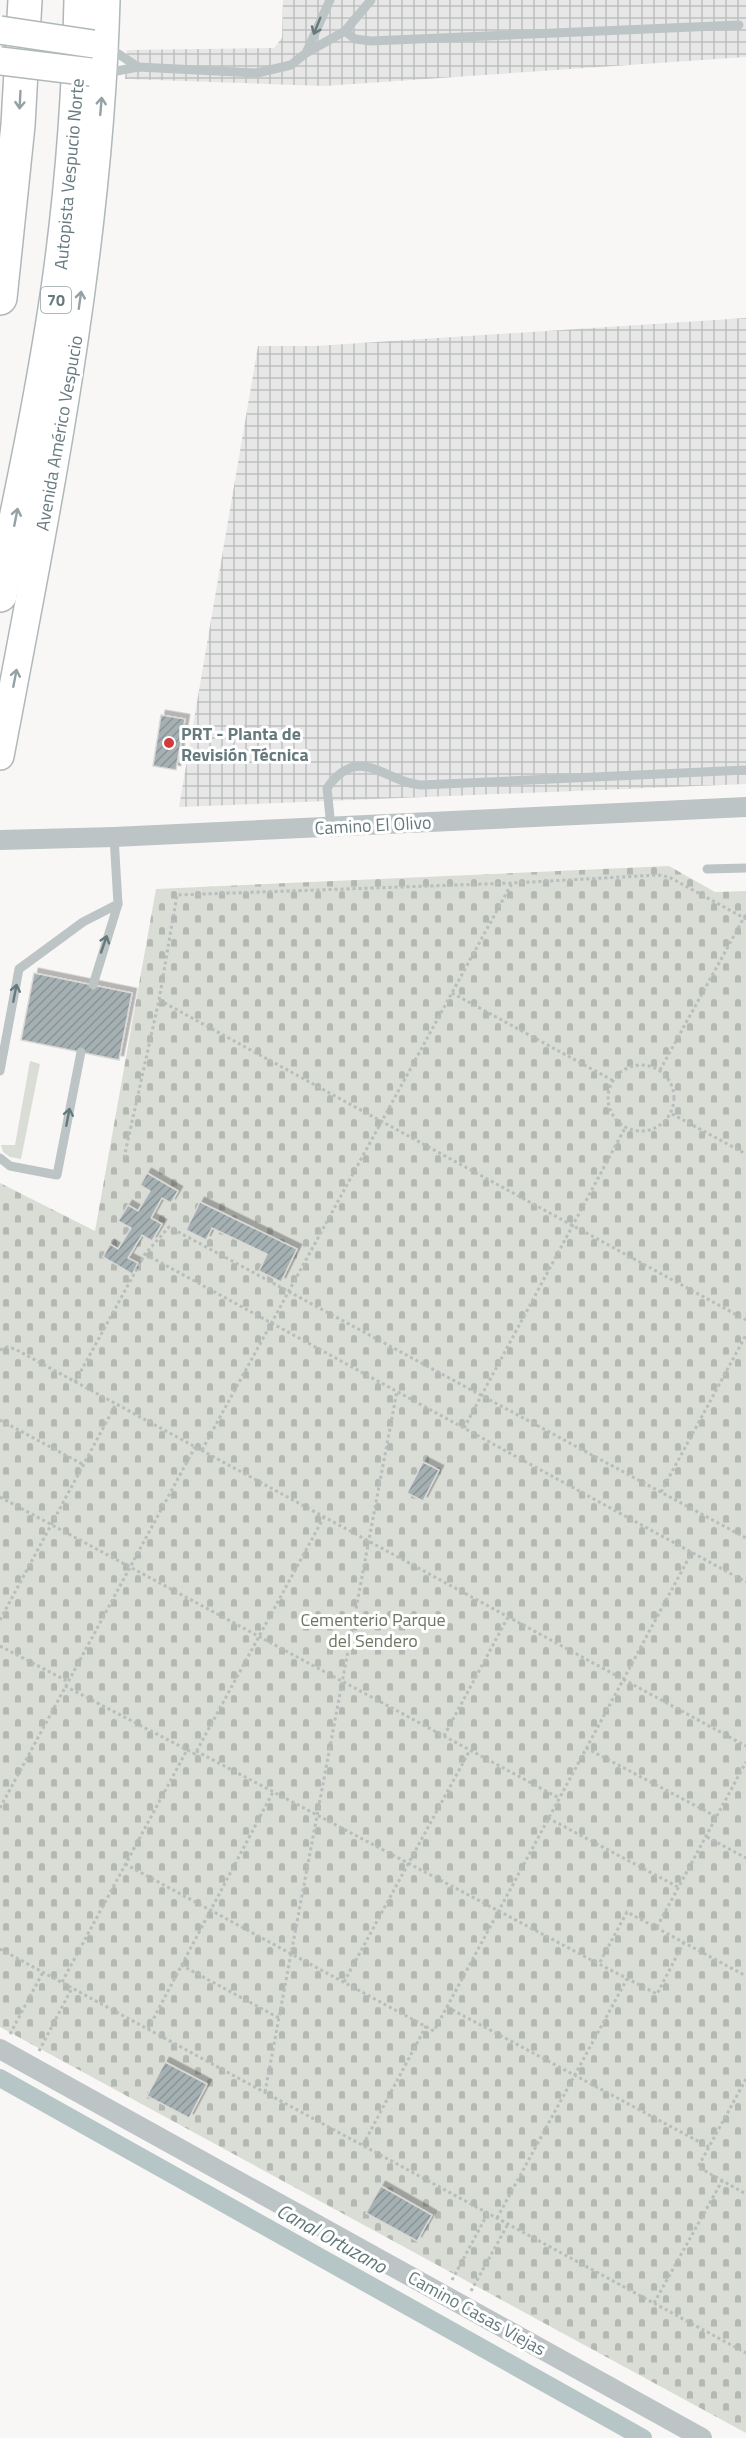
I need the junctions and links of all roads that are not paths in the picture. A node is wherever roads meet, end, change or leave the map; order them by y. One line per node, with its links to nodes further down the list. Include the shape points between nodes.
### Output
1 (25, 0): 14 (highway, one-way to 14, via 18,125)
2 (81, 0): 15 (highway, Autopista Vespucio Norte / 70, one-way to 2, via 59,280 71,177)
3 (106, 0): 9 (main road, Avenida Américo Vespucio)
4 (330, 0): 10 (lane, one-way to 10)
5 (371, 0): 8 (lane)
6 (739, 25): 8 (lane, via 370,41 355,39)
7 (0, 30): 9 (main road, bridge)
8 (345, 31): 10 (lane)
9 (99, 44): 12 (lane); 13 (main road, Avenida Américo Vespucio)
10 (306, 53): 12 (lane, via 291,65 257,73)
11 (0, 61): 13 (main road, bridge)
12 (138, 67): 13 (lane)
13 (97, 73): 16 (main road, Avenida Américo Vespucio, one-way to 13, via 71,368 94,182)
14 (0, 298)
15 (0, 595)
16 (0, 756)
17 (746, 770): 19 (lane, via 421,785 402,782 376,768 355,767 338,775 327,788)
18 (746, 807): 19 (street, Camino El Olivo)
19 (331, 827): 20 (street, Camino El Olivo)
20 (114, 837): 21 (street, Camino El Olivo); 24 (lane)
21 (0, 840)
22 (746, 868): 23 (lane)
23 (707, 869)
24 (118, 904): 25 (lane, one-way to 24); 27 (lane, one-way to 24, via 19,969 83,922)
25 (93, 985)
26 (81, 1052): 28 (lane, one-way to 26, via 10,1166 57,1175)
27 (0, 1071)
28 (0, 1158)
29 (1, 2049): 30 (street, Camino Casas Viejas)
30 (702, 2438)

